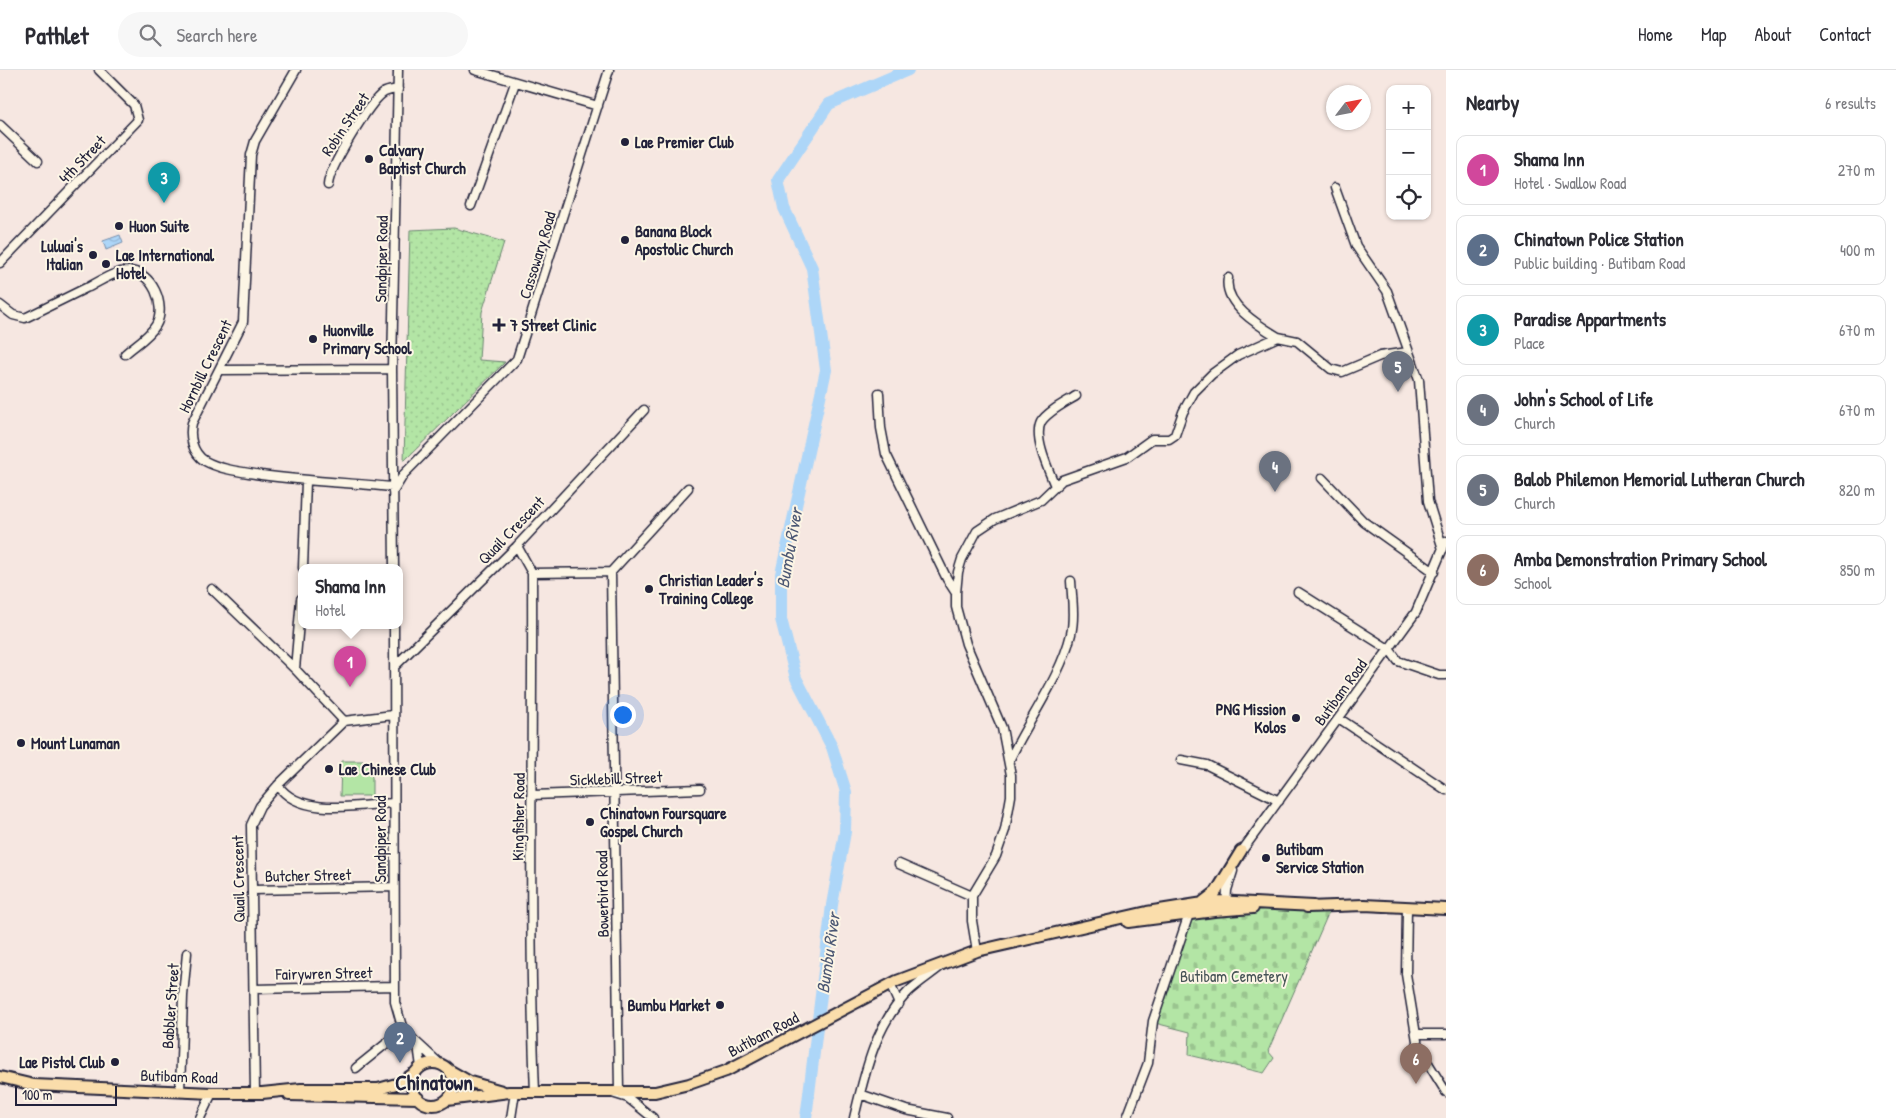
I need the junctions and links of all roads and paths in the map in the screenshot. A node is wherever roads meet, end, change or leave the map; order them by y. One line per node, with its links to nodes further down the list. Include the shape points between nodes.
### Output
1 (99, 70): 14 (street, 4th Street, via 134,105 138,120)
2 (296, 70): 21 (street, Hornbill Crescent, via 255,142 251,155 243,322)
3 (398, 70): 7 (street, Sandpiper Road)
4 (475, 70): 6 (street)
5 (610, 70): 8 (street, Cassowary Road)
6 (515, 83): 8 (street); 13 (street)
7 (398, 89): 11 (street, Robin Street, via 385,92 373,104 335,164); 20 (street, Sandpiper Road)
8 (598, 106): 29 (street, Cassowary Road, via 517,358 404,474)
9 (0, 125): 10 (street)
10 (38, 161)
11 (328, 185)
12 (1335, 188): 18 (street, via 1356,246 1387,291)
13 (471, 206)
14 (0, 263)
15 (1228, 278): 17 (street, via 1226,287 1231,299)
16 (0, 305): 19 (street, via 13,315 25,318 127,271 143,275 153,286 158,300 158,320 146,336)
17 (1278, 337): 18 (street, via 1297,341 1331,369 1342,372 1380,356); 27 (street, via 1238,354 1212,374 1194,392 1175,435 1169,439 1152,439 1127,457 1062,480)
18 (1408, 352): 30 (street, via 1419,380 1428,501)
19 (125, 354)
20 (392, 369): 21 (street); 29 (street, Sandpiper Road)
21 (220, 370): 26 (street, Hornbill Crescent, via 192,423 190,434 199,455 240,472)
22 (879, 392): 40 (street, via 886,454 946,579)
23 (1076, 396): 27 (street, via 1049,414 1039,429 1040,446)
24 (644, 410): 31 (street, Quail Crescent)
25 (1322, 478): 35 (street, via 1364,522)
26 (306, 481): 29 (street, Hornbill Crescent); 32 (street)
27 (1055, 486): 40 (street, via 1041,500 995,519 977,531 962,559)
28 (688, 488): 34 (street)
29 (393, 490): 33 (street, Sandpiper Road)
30 (1444, 545): 35 (street, Butibam Road)
31 (517, 546): 36 (street, Kingfisher Road); 44 (street, Quail Crescent)
32 (303, 564)
33 (394, 564)
34 (611, 572): 36 (street); 55 (street, Bowerbird Road)
35 (1434, 572): 43 (street, Butibam Road, via 1416,612)
36 (532, 573): 56 (street, Kingfisher Road)
37 (1070, 580): 51 (street, via 1071,634 1057,674)
38 (212, 589): 45 (street)
39 (1298, 592): 43 (street)
40 (956, 593): 51 (street, via 956,608 966,644 1002,728)
41 (298, 629): 45 (street)
42 (394, 629): 44 (street, Sandpiper Road)
43 (1390, 650): 46 (street, via 1398,661); 48 (street, Butibam Road)
44 (395, 666): 47 (street, Sandpiper Road)
45 (295, 669): 49 (street)
46 (1446, 675)
47 (393, 715): 49 (street); 58 (street, Sandpiper Road)
48 (1340, 719): 54 (street); 57 (street, Butibam Road)
49 (344, 721): 52 (street, Quail Crescent)
50 (1181, 760): 57 (street, via 1207,766)
51 (1008, 762): 63 (street, via 1011,796 1005,830 996,856)
52 (278, 785): 58 (street, via 288,798 309,805); 62 (street, Quail Crescent, via 257,810 251,825)
53 (700, 789): 55 (street, Sicklebill Street)
54 (1446, 790)
55 (614, 791): 56 (street, Sicklebill Street); 84 (street, Bowerbird Road)
56 (533, 795): 87 (street, Kingfisher Road, via 530,954)
57 (1279, 800): 59 (street, Butibam Road)
58 (394, 803): 61 (street, Sandpiper Road)
59 (1242, 851): 64 (street, Butibam Road); 67 (main road, via 1216,892)
60 (899, 864): 63 (street)
61 (394, 887): 62 (street, Butcher Street); 72 (street, Sandpiper Road)
62 (253, 890): 73 (street, Quail Crescent)
63 (972, 896): 68 (street)
64 (1220, 905): 65 (main road, Butibam Road); 67 (main road, Butibam Road)
65 (1407, 908): 66 (main road, Butibam Road); 76 (street, via 1406,974)
66 (1446, 909)
67 (1191, 910): 68 (main road, Butibam Road, via 1154,910); 95 (street, via 1153,1021 1148,1063)
68 (977, 951): 70 (main road, Butibam Road)
69 (188, 953): 85 (street, Babbler Street, via 183,996)
70 (952, 958): 71 (main road, Butibam Road); 74 (street)
71 (890, 984): 74 (street); 84 (main road, Butibam Road, via 726,1071 655,1092)
72 (395, 986): 73 (street, Fairywren Street); 75 (street, Sandpiper Road, via 396,1011)
73 (254, 989): 90 (street, Quail Crescent)
74 (898, 1004): 92 (street, via 868,1058)
75 (403, 1030): 78 (street, Sandpiper Road); 80 (street)
76 (1416, 1034): 77 (street); 88 (street, via 1418,1047)
77 (1446, 1034)
78 (418, 1045): 79 (street, Sandpiper Road); 81 (street)
79 (444, 1067): 81 (main road, via 433,1063); 86 (main road, Butibam Road, via 470,1082); 94 (main road, via 454,1085)
80 (356, 1068)
81 (418, 1069): 91 (main road, Butibam Road, via 400,1083 378,1088); 93 (main road, via 412,1084)
82 (0, 1077): 85 (main road, Butibam Road, via 34,1085)
83 (604, 1091): 84 (main road, Butibam Road); 87 (main road, Butibam Road); 98 (street, via 628,1098)
84 (619, 1091)
85 (180, 1092): 89 (main road, Butibam Road)
86 (512, 1092): 87 (main road, Butibam Road); 94 (main road, Butibam Road); 97 (street)
87 (535, 1092)
88 (1446, 1092)
89 (212, 1093): 90 (main road, Butibam Road); 96 (street)
90 (255, 1093): 91 (main road, Butibam Road)
91 (268, 1093): 93 (main road, Butibam Road)
92 (860, 1094): 99 (street); 100 (street, via 906,1110)
93 (418, 1098): 94 (main road, via 430,1105)
94 (447, 1100)
95 (1128, 1116)
96 (200, 1118)
97 (511, 1118)
98 (654, 1118)
99 (854, 1118)
100 (947, 1118)

